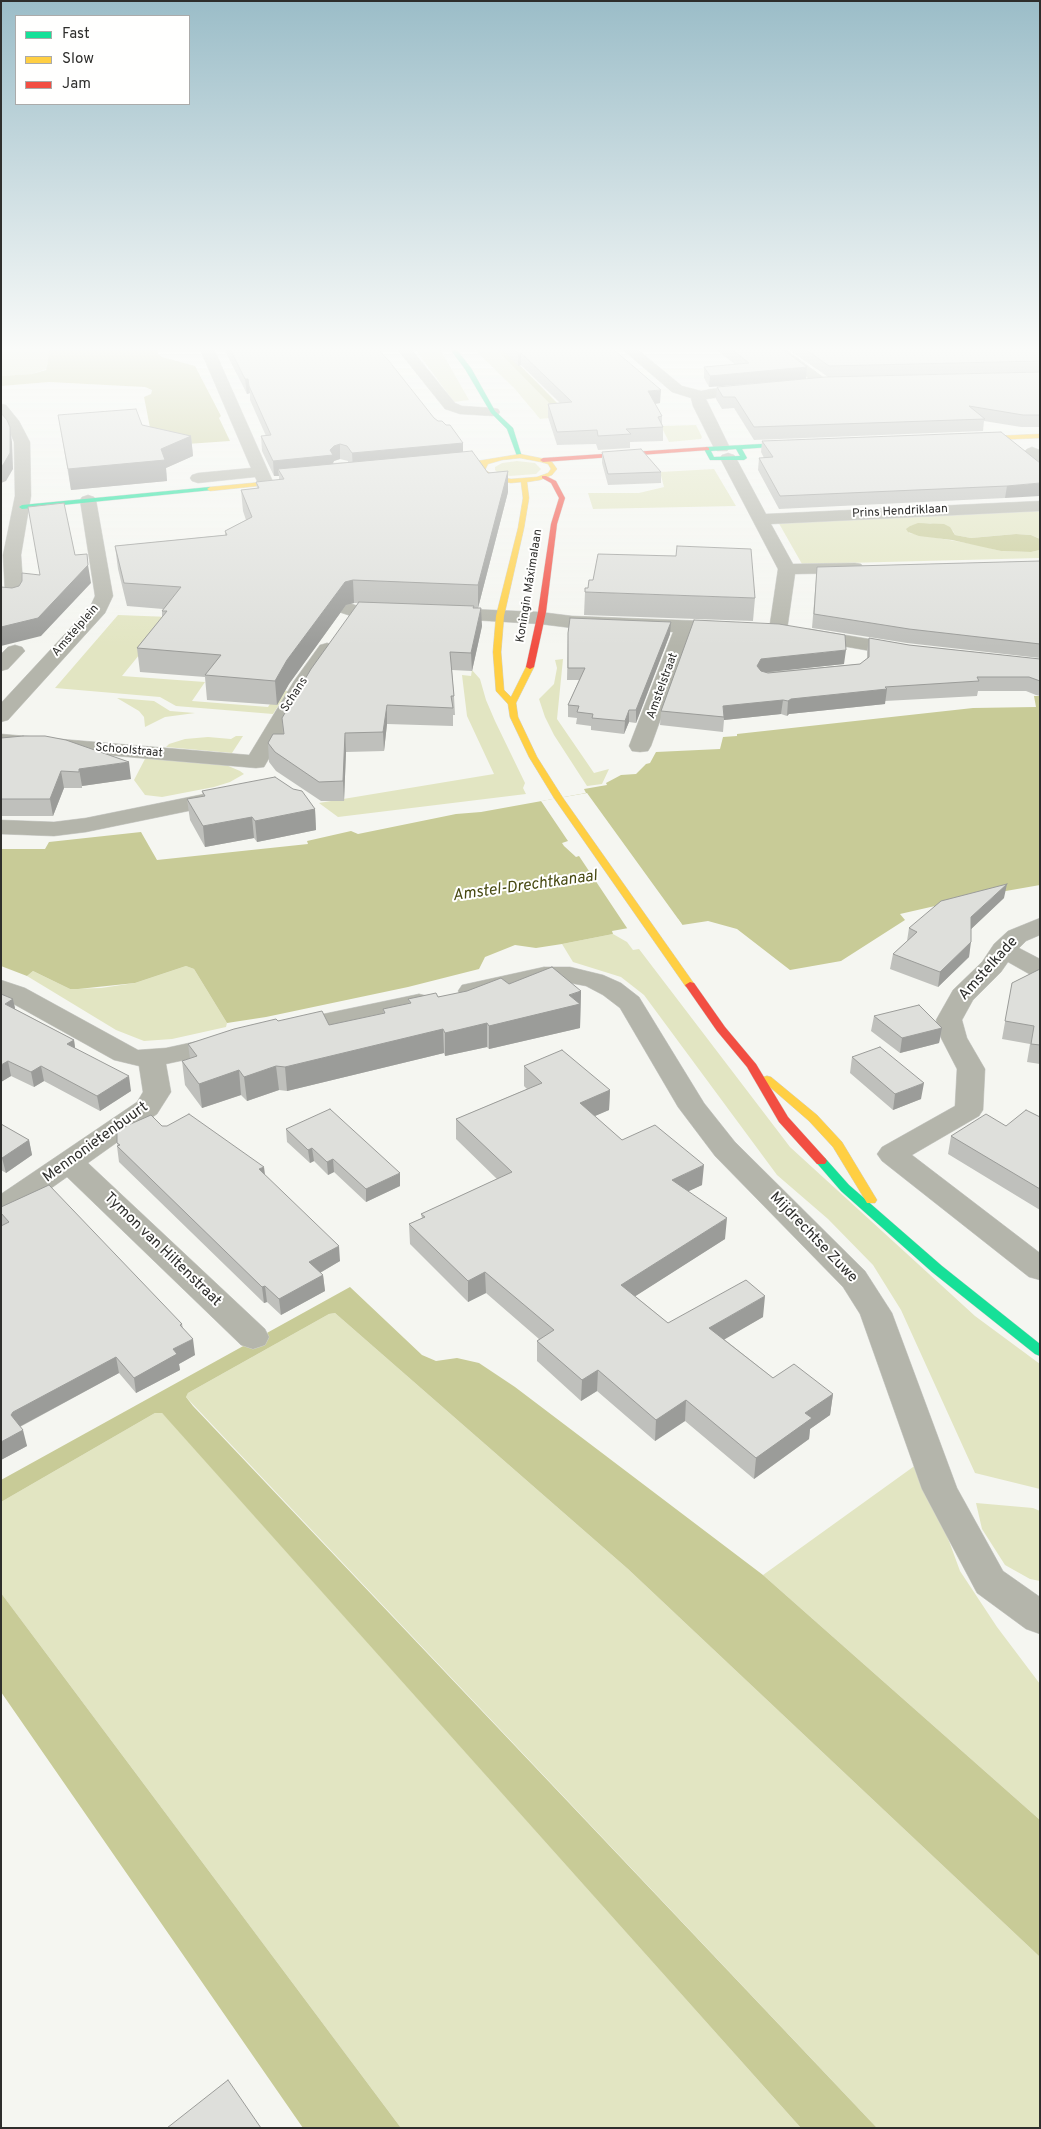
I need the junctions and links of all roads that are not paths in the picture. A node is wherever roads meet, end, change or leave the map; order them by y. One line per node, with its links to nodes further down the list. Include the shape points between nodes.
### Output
1 (21, 448): 24 (street)
2 (250, 448): 18 (street)
3 (497, 448): 11 (street)
4 (517, 448): 10 (street)
5 (726, 448): 8 (street)
6 (774, 448): 8 (street)
7 (1016, 451): 9 (street)
8 (729, 454): 12 (street); 14 (street); 25 (street)
9 (1037, 454)
10 (520, 456): 11 (street); 12 (street)
11 (501, 458): 13 (street)
12 (543, 460): 14 (street)
13 (485, 468): 15 (street); 20 (street, via 504,480)
14 (554, 469): 16 (street)
15 (437, 473)
16 (544, 477): 20 (street); 32 (street, Koningin Máximalaan, via 554,482 562,498 554,524)
17 (198, 478): 18 (street)
18 (263, 478): 19 (street); 22 (street)
19 (302, 480)
20 (524, 481): 31 (street, Koningin Máximalaan, via 526,498)
21 (297, 492): 22 (street, via 112,510)
22 (89, 506): 24 (street); 39 (street, Amstelplein, via 104,596 98,609)
23 (1040, 506): 25 (street, Prins Hendriklaan)
24 (15, 507): 28 (street, via 12,555 16,598)
25 (760, 519): 27 (street)
26 (874, 567): 27 (street)
27 (787, 569): 34 (street)
28 (1, 597)
29 (373, 612): 42 (street, Schans, via 350,609 341,630 301,685)
30 (432, 614): 31 (street)
31 (500, 616): 32 (street); 38 (street, Koningin Máximalaan, via 497,652 500,691)
32 (540, 618): 33 (street); 38 (street, Koningin Máximalaan, via 529,670)
33 (685, 626): 34 (street); 41 (street, Amstelstraat)
34 (762, 629): 36 (street, via 855,653)
35 (15, 651): 37 (street)
36 (926, 653)
37 (1, 665)
38 (512, 703): 49 (street, Koningin Máximalaan, via 514,717 533,757 560,798 721,1029)
39 (1, 716)
40 (1, 740): 42 (street, Schoolstraat)
41 (640, 746)
42 (253, 778): 43 (street, via 229,796 86,826)
43 (1, 827)
44 (1040, 925): 45 (street, Amstelkade, via 1016,936)
45 (1003, 949): 46 (street); 53 (street, Amstelkade, via 992,967 962,996 949,1020 954,1038 971,1069 970,1110 892,1154)
46 (1040, 970)
47 (1, 988): 48 (street, via 124,1054)
48 (151, 1058): 50 (street, Mennonietenbuurt, via 157,1092 148,1108); 56 (street, Mijdrechtse Zuwe, via 544,975 570,975 594,980 612,989 630,1003 692,1107 725,1149 854,1279 876,1313 940,1489 990,1582)
49 (752, 1066): 52 (street, via 791,1129 845,1188); 52 (street, via 813,1118 838,1145)
50 (70, 1163): 51 (street, Mennonietenbuurt); 54 (street, Tymon van Hiltenstraat)
51 (1, 1209)
52 (882, 1219): 55 (street, via 937,1269)
53 (1040, 1269)
54 (253, 1337)
55 (1040, 1351)
56 (1040, 1618)

